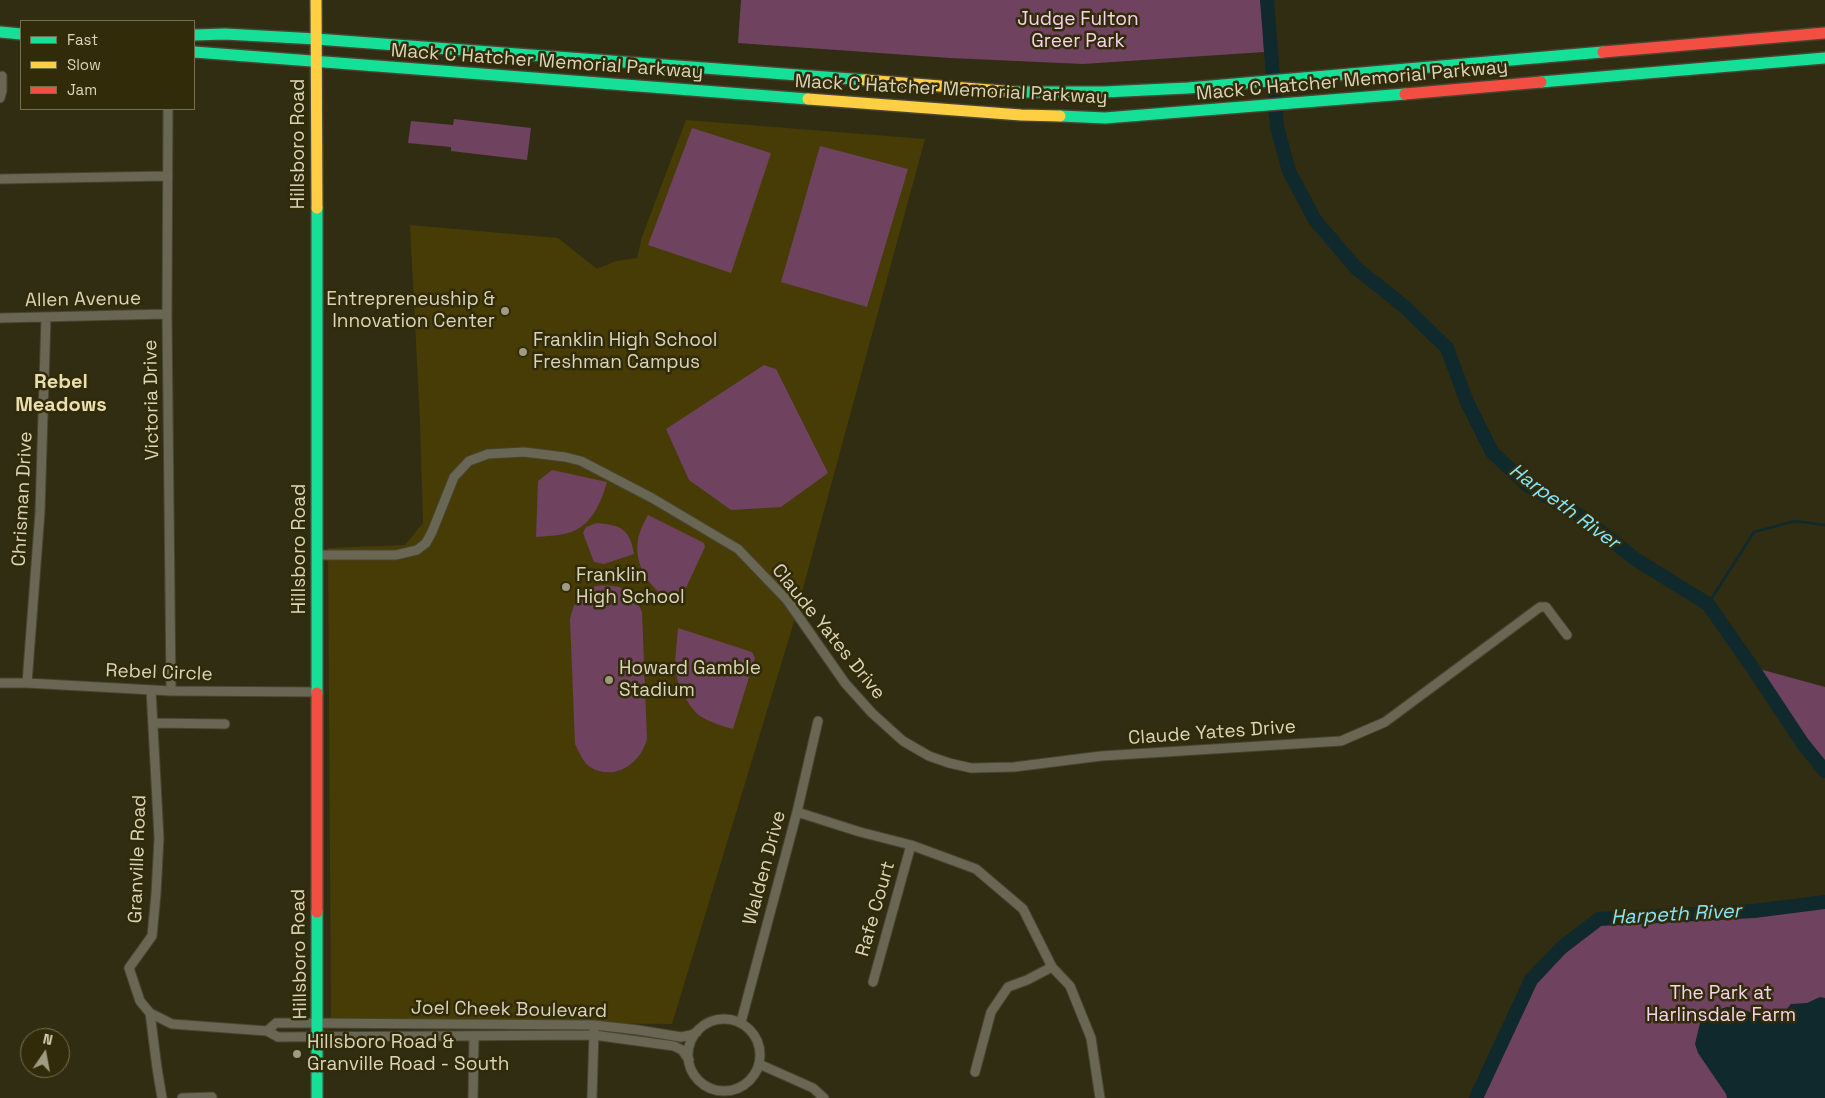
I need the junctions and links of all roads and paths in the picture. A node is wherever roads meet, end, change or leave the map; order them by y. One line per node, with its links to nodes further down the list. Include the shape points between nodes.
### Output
1 (316, 0): 6 (main road, Hillsboro Road)
2 (0, 32): 4 (main road)
3 (1825, 33): 6 (main road, Mack C Hatcher Memorial Parkway, via 1101,93 1020,92)
4 (20, 34)
5 (195, 35): 6 (main road, Mack C Hatcher Memorial Parkway)
6 (316, 39): 9 (main road, Hillsboro Road)
7 (195, 52): 9 (main road, Mack C Hatcher Memorial Parkway)
8 (1825, 58): 9 (main road, Mack C Hatcher Memorial Parkway, via 1105,118 1021,116)
9 (316, 62): 18 (main road, Hillsboro Road)
10 (2, 76): 11 (street)
11 (0, 98)
12 (168, 110): 13 (street, Victoria Drive)
13 (168, 176): 14 (street); 15 (street, Victoria Drive)
14 (0, 179)
15 (167, 314): 16 (street, Allen Avenue); 23 (street, Victoria Drive)
16 (46, 317): 17 (street, Allen Avenue); 21 (street, Chrisman Drive, via 40,512)
17 (0, 318)
18 (318, 556): 19 (street, Claude Yates Drive, via 396,554 417,550 432,532 454,477 470,461 488,454 524,452 581,461 738,549 787,600 844,683 872,713 903,741 929,756 971,768 1014,768 1100,756 1341,741 1385,722 1540,607 1546,607); 24 (main road, Hillsboro Road)
19 (1567, 635)
20 (0, 683): 21 (street, Rebel Circle)
21 (27, 683): 22 (street, Rebel Circle)
22 (151, 690): 23 (street, Rebel Circle); 26 (street, Granville Road)
23 (171, 691): 24 (street, Rebel Circle)
24 (316, 692): 34 (main road, Hillsboro Road)
25 (818, 721): 28 (street, Walden Drive)
26 (153, 723): 27 (street); 32 (street, Granville Road, via 159,838 152,936 129,968 140,1001)
27 (225, 724)
28 (797, 812): 29 (street); 33 (street, Walden Drive)
29 (911, 845): 30 (street, via 976,869 1023,909); 31 (street, Rafe Court)
30 (1052, 968): 44 (street, via 1008,987 991,1012); 53 (street, via 1070,986 1092,1038)
31 (873, 982)
32 (150, 1013): 37 (street, via 172,1024); 47 (street, Granville Road)
33 (740, 1022): 38 (street, via 720,1019 707,1023); 43 (street, via 758,1040)
34 (318, 1024): 35 (street, Joel Cheek Boulevard); 37 (street, via 276,1023); 39 (main road, Hillsboro Road)
35 (364, 1024): 36 (street, Joel Cheek Boulevard); 40 (street)
36 (594, 1030): 38 (street, Joel Cheek Boulevard, via 638,1030 681,1037); 41 (street, Joel Cheek Boulevard); 42 (street, Joel Cheek Boulevard, via 674,1046 682,1050); 51 (street)
37 (267, 1031): 39 (street, via 278,1036)
38 (697, 1032): 42 (street, via 690,1043)
39 (318, 1036): 40 (street, Joel Cheek Boulevard); 49 (main road, Hillsboro Road)
40 (365, 1036): 41 (street, Joel Cheek Boulevard)
41 (474, 1036): 50 (street)
42 (689, 1060): 45 (street, via 694,1074 706,1085)
43 (759, 1064): 45 (street, via 748,1082); 52 (street, via 813,1088)
44 (975, 1072)
45 (725, 1094)
46 (212, 1097): 48 (street)
47 (162, 1098)
48 (182, 1098)
49 (317, 1098)
50 (473, 1098)
51 (592, 1098)
52 (824, 1098)
53 (1100, 1098)

